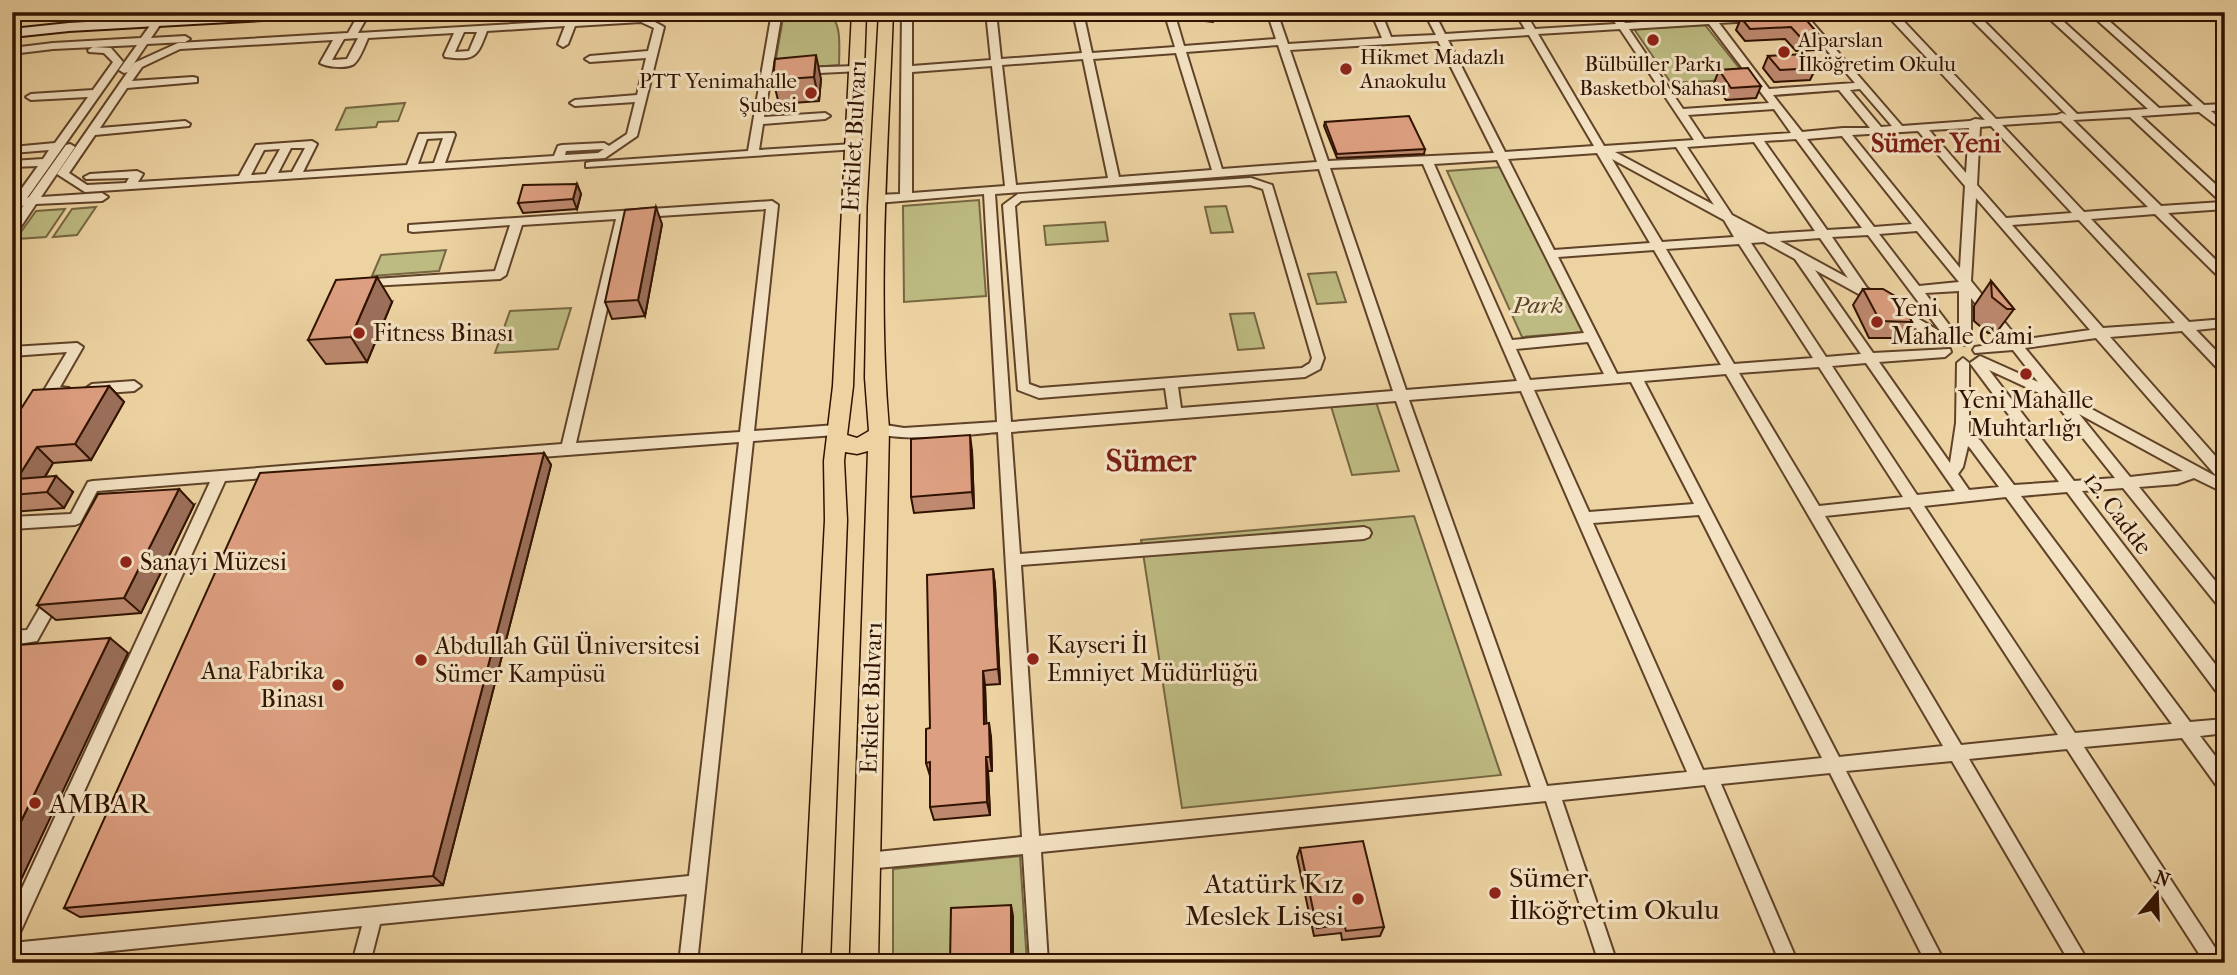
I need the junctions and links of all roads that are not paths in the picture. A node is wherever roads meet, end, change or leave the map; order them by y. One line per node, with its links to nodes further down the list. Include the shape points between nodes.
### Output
1 (184, 12): 23 (street)
2 (336, 12): 26 (street)
3 (365, 12): 35 (street)
4 (671, 12): 35 (street)
5 (777, 12): 51 (street)
6 (843, 12): 32 (main road)
7 (859, 12): 32 (main road, Erkilet Bulvarı)
8 (886, 12): 110 (main road, Erkilet Bulvarı)
9 (907, 12): 49 (street)
10 (991, 12): 47 (street)
11 (1078, 12): 44 (street)
12 (1169, 12): 41 (street)
13 (1272, 12): 40 (street)
14 (1376, 12): 38 (street)
15 (1429, 12): 36 (street)
16 (1520, 12): 33 (street)
17 (1613, 12): 29 (street)
18 (1856, 12): 24 (street)
19 (1889, 12): 71 (street)
20 (1969, 12): 69 (street)
21 (2047, 12): 65 (street)
22 (2093, 12): 63 (street)
23 (170, 13): 27 (street)
24 (1800, 14): 25 (street); 55 (street)
25 (1709, 17): 29 (street); 57 (street)
26 (157, 22): 34 (street); 37 (street)
27 (12, 24)
28 (570, 24): 30 (street); 39 (street); 43 (street, via 643,19 659,27)
29 (1623, 26): 33 (street); 66 (street)
30 (483, 29): 31 (street); 31 (street, via 473,54 449,55)
31 (460, 30): 35 (street)
32 (858, 31): 48 (main road, Erkilet Bulvarı)
33 (1532, 32): 36 (street); 88 (street)
34 (12, 33)
35 (352, 34): 37 (street); 54 (street, via 178,46 138,65)
36 (1442, 37): 38 (street); 91 (street)
37 (144, 41): 42 (street); 112 (street)
38 (1388, 41): 40 (street)
39 (563, 44)
40 (1283, 44): 41 (street); 96 (street)
41 (1180, 49): 44 (street); 99 (street)
42 (12, 51)
43 (653, 54): 46 (street); 60 (street)
44 (1087, 56): 47 (street); 104 (street)
45 (12, 57): 58 (street, via 107,50 118,62)
46 (590, 59)
47 (997, 62): 49 (street); 107 (street)
48 (856, 69): 50 (street); 87 (main road, Erkilet Bulvarı)
49 (907, 69): 109 (street)
50 (792, 71)
51 (766, 72): 52 (street); 70 (street)
52 (779, 72)
53 (193, 80): 54 (street)
54 (124, 85): 79 (street)
55 (1862, 86): 56 (street); 75 (street)
56 (1842, 88): 57 (street); 76 (street)
57 (1766, 92): 62 (street)
58 (96, 93): 59 (street); 84 (street)
59 (31, 97)
60 (642, 98): 61 (street); 92 (street, via 632,136 601,156)
61 (575, 103)
62 (1777, 106): 66 (street); 80 (street)
63 (2200, 107): 64 (street); 65 (street); 77 (street)
64 (2225, 107)
65 (2155, 110): 67 (street)
66 (1681, 112): 82 (street)
67 (2131, 112): 69 (street); 111 (street)
68 (825, 116): 70 (street)
69 (2068, 116): 71 (street); 115 (street)
70 (758, 121): 90 (street)
71 (1992, 121): 72 (street); 117 (street)
72 (1975, 122): 74 (street); 106 (street)
73 (184, 124): 79 (street)
74 (1919, 126): 75 (street); 106 (street)
75 (1898, 127): 76 (street)
76 (1877, 128): 78 (street)
77 (2225, 129)
78 (1843, 131): 80 (street); 121 (street)
79 (92, 132): 105 (street, via 63,174 85,188)
80 (1798, 134): 81 (street); 123 (street)
81 (1756, 137): 82 (street); 125 (street)
82 (1700, 141): 83 (street)
83 (1679, 143): 88 (street); 118 (street)
84 (58, 146): 89 (street); 94 (street)
85 (287, 146): 100 (street, via 312,144); 102 (street); 103 (street, via 260,147)
86 (604, 146): 92 (street, via 562,148)
87 (853, 147): 90 (street); 159 (main road, Erkilet Bulvarı, via 843,386)
88 (1601, 148): 91 (street); 118 (street); 128 (street)
89 (12, 150)
90 (753, 154): 112 (street)
91 (1501, 155): 93 (street); 129 (street)
92 (558, 159): 97 (street)
93 (1427, 161): 96 (street); 141 (street)
94 (47, 162): 95 (street); 113 (street)
95 (12, 164)
96 (1324, 165): 99 (street); 154 (street)
97 (438, 166): 98 (street); 98 (street, via 450,135 424,136)
98 (411, 168): 100 (street)
99 (1219, 173): 104 (street)
100 (296, 175): 102 (street)
101 (90, 177): 105 (street, via 137,174)
102 (270, 177): 103 (street)
103 (243, 179): 105 (street)
104 (1114, 181): 107 (street)
105 (130, 186)
106 (1971, 186): 120 (street); 133 (street)
107 (1011, 189): 108 (street)
108 (989, 191): 109 (street); 157 (street)
109 (906, 197): 110 (street)
110 (877, 199): 158 (main road, Erkilet Bulvarı)
111 (2225, 199)
112 (33, 201): 113 (street); 124 (street)
113 (14, 205)
114 (2225, 205): 115 (street)
115 (2157, 210): 117 (street); 131 (street)
116 (624, 214): 119 (street); 160 (street, via 772,205); 162 (street)
117 (2081, 215): 120 (street); 137 (street)
118 (1727, 217): 126 (street); 127 (street)
119 (517, 221): 122 (street); 132 (street, via 500,275)
120 (2002, 222): 138 (street)
121 (1921, 227): 123 (street); 133 (street)
122 (413, 228)
123 (1873, 230): 125 (street); 135 (street)
124 (12, 231)
125 (1823, 234): 126 (street); 134 (street)
126 (1766, 238): 127 (street); 130 (street)
127 (1742, 240): 128 (street); 146 (street)
128 (1658, 246): 129 (street); 148 (street)
129 (1551, 254): 139 (street)
130 (1798, 255): 134 (street); 144 (street)
131 (2225, 276)
132 (373, 283)
133 (1965, 284): 135 (street); 140 (street); 142 (street)
134 (1863, 290): 140 (street)
135 (1918, 290): 140 (street)
136 (2225, 323): 137 (street)
137 (2185, 326): 138 (street); 147 (street)
138 (2099, 333): 142 (street); 166 (street)
139 (1593, 337): 141 (street); 150 (street)
140 (1952, 343): 144 (street); 145 (street); 145 (street)
141 (1508, 345): 153 (street)
142 (2018, 345): 145 (street); 155 (street)
143 (12, 352): 152 (street, via 77,347 50,392)
144 (1871, 358): 146 (street); 164 (street)
145 (1975, 359): 155 (street); 161 (street); 168 (street, 12. Cadde)
146 (1822, 363): 148 (street); 172 (street)
147 (2225, 368)
148 (1731, 370): 149 (street); 174 (street)
149 (1636, 378): 150 (street); 173 (street)
150 (1613, 379): 153 (street)
151 (1171, 382): 151 (street, via 1035,393 1023,387 1012,201 1251,181 1268,187 1317,364 1305,372); 156 (street)
152 (134, 386)
153 (1527, 386): 154 (street); 175 (street)
154 (1401, 396): 156 (street); 190 (street)
155 (2057, 396): 163 (street); 167 (street)
156 (1175, 414): 157 (street)
157 (1005, 427): 158 (street, via 904,433); 178 (street)
158 (879, 429): 159 (main road, via 870,416 856,414 843,420); 159 (main road, via 868,443 854,446 844,444); 192 (main road, Erkilet Bulvarı)
159 (836, 431): 160 (street); 199 (main road, Erkilet Bulvarı)
160 (747, 434): 162 (street); 193 (street)
161 (1962, 436): 164 (street, via 1957,469); 170 (street, via 1975,444)
162 (568, 449): 165 (street)
163 (2193, 470): 167 (street, via 2177,479); 169 (street)
164 (1951, 474): 171 (street)
165 (220, 476): 176 (street, via 112,490 93,486 75,519); 195 (street)
166 (2225, 477)
167 (2127, 483): 168 (street); 180 (street)
168 (2070, 487): 170 (street); 182 (street, 12. Cadde)
169 (2225, 488)
170 (2010, 491): 171 (street); 184 (street)
171 (1966, 496): 172 (street)
172 (1914, 501): 174 (street); 185 (street)
173 (1704, 509): 175 (street); 187 (street)
174 (1814, 512): 186 (street)
175 (1584, 518): 188 (street)
176 (12, 523)
177 (1364, 533): 178 (street)
178 (1013, 560): 191 (street)
179 (64, 577): 181 (street, via 32,636)
180 (2225, 604)
181 (12, 638)
182 (2225, 690)
183 (2225, 726): 184 (street)
184 (2186, 729): 185 (street); 189 (street)
185 (2071, 740): 186 (street); 206 (street)
186 (1955, 751): 187 (street); 205 (street)
187 (1834, 764): 188 (street); 204 (street)
188 (1704, 777): 190 (street); 203 (street)
189 (2225, 783)
190 (1546, 793): 191 (street); 202 (street)
191 (1031, 845): 192 (street); 201 (street)
192 (867, 861): 200 (main road, Erkilet Bulvarı)
193 (697, 884): 194 (street); 198 (street)
194 (373, 918): 196 (street); 197 (street)
195 (12, 931)
196 (12, 952)
197 (361, 963)
198 (688, 963)
199 (816, 963)
200 (864, 963)
201 (1039, 963)
202 (1608, 963)
203 (1789, 963)
204 (1936, 963)
205 (2080, 963)
206 (2216, 963)

